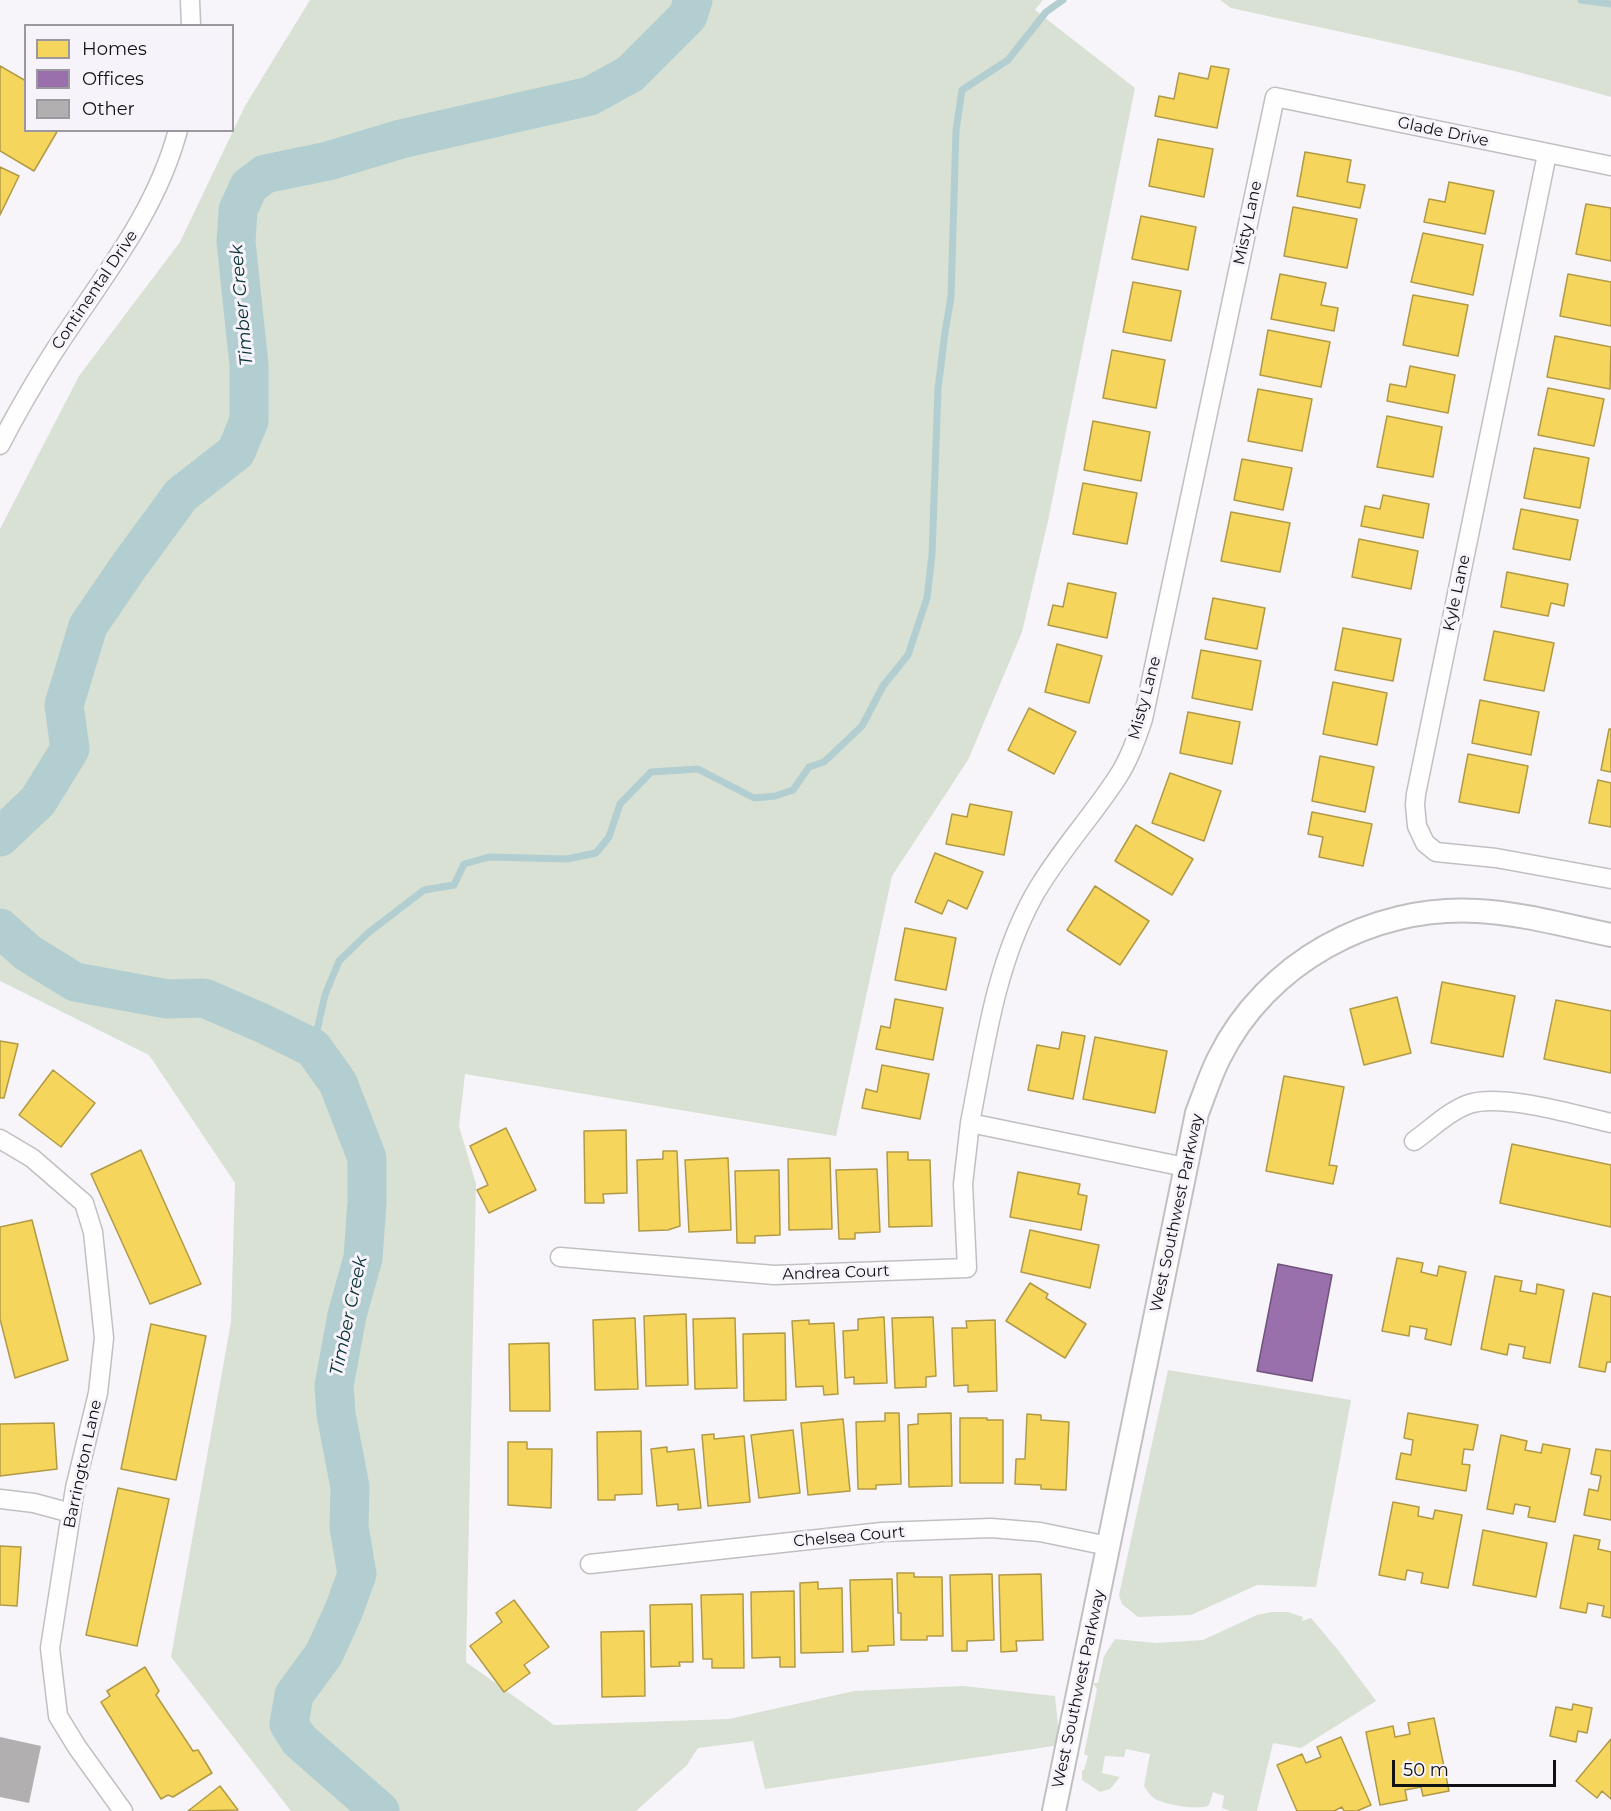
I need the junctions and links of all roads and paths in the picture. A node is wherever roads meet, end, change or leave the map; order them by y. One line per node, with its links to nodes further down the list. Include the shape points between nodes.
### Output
1 (190, 0): 2 (street)
2 (191, 24)
3 (1275, 97): 5 (street, Glade Drive); 10 (street, Misty Lane, via 1143,719 1118,777 1048,871 1022,919 997,986)
4 (177, 132): 7 (street, Continental Drive, via 163,178 140,223 53,353)
5 (1547, 154): 6 (street, Glade Drive); 8 (street, Kyle Lane, via 1416,794 1415,817 1425,843 1436,852 1496,858)
6 (1611, 166)
7 (0, 445)
8 (1611, 879)
9 (1611, 935): 14 (street, West Southwest Parkway, via 1497,913 1454,911 1388,920 1321,949 1281,978 1232,1035 1208,1082)
10 (970, 1123): 14 (street); 15 (street, Andrea Court, via 963,1176 967,1268 774,1275)
11 (1611, 1123): 13 (street, via 1518,1103 1482,1101 1458,1109)
12 (0, 1139): 17 (street, Barrington Lane, via 32,1158 84,1203 93,1232 104,1338 99,1393)
13 (1414, 1141)
14 (1185, 1167): 18 (street, West Southwest Parkway)
15 (560, 1257)
16 (0, 1499): 17 (street)
17 (71, 1513): 20 (street, Barrington Lane, via 50,1648 58,1716)
18 (1108, 1546): 19 (street, Chelsea Court, via 1040,1532 991,1528 882,1532); 21 (street, West Southwest Parkway)
19 (590, 1564)
20 (123, 1811)
21 (1054, 1811)

